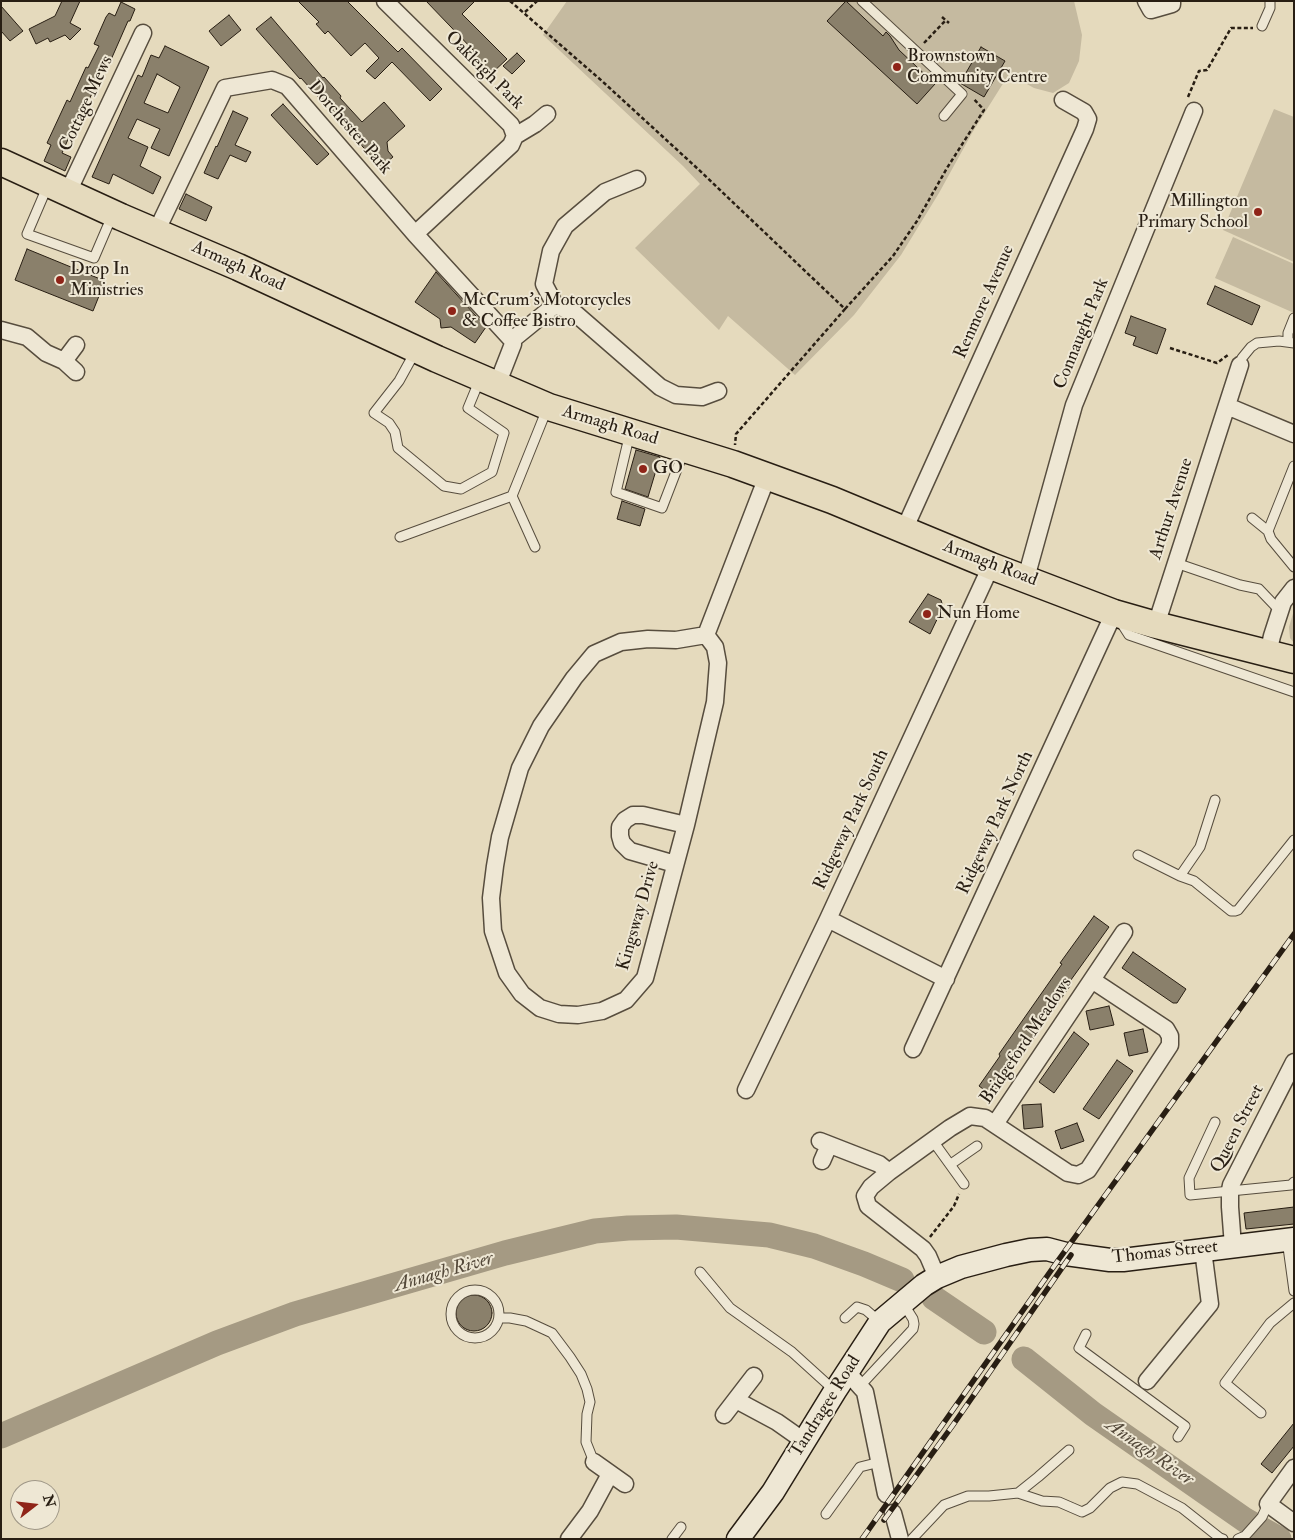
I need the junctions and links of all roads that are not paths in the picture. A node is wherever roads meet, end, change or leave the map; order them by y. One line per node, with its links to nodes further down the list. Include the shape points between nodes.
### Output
1 (385, 1): 12 (street, Oakleigh Park, via 511,124)
2 (862, 1): 11 (lane, via 962,94)
3 (1146, 1): 4 (street, via 1151,10 1172,4)
4 (1172, 1)
5 (1270, 1): 6 (lane, via 1270,8)
6 (1259, 24)
7 (143, 33): 15 (street, Cottage Mews)
8 (1064, 100): 40 (street, Renmore Avenue, via 1084,112 1088,119 1085,129)
9 (1194, 111): 47 (street, Connaught Park, via 1074,405)
10 (547, 114): 12 (street)
11 (944, 116)
12 (515, 136): 18 (street, Oakleigh Park, via 511,145)
13 (1, 162): 15 (main road, Armagh Road)
14 (637, 179): 19 (street, via 605,192 565,226 551,251 544,284)
15 (58, 188): 16 (main road, Armagh Road); 16 (lane, via 27,234 94,258)
16 (113, 214): 17 (main road, Armagh Road)
17 (156, 232): 18 (street, Dorchester Park, via 225,88 272,80 286,86); 25 (main road, Armagh Road)
18 (414, 234): 22 (street, Dorchester Park)
19 (555, 305): 22 (street); 30 (street, via 576,314 660,387 676,394 702,397)
20 (1294, 318): 23 (lane, via 1288,333)
21 (1, 330): 27 (street, via 27,338 46,353)
22 (512, 340): 29 (street, via 513,344)
23 (1291, 342): 26 (lane, via 1257,344 1242,358)
24 (76, 345): 27 (street)
25 (417, 349): 29 (main road, Armagh Road); 29 (lane, via 374,413 389,423 395,432 398,448 444,486 460,489 492,472 504,433 468,408)
26 (1234, 360): 31 (street, Arthur Avenue)
27 (64, 361): 28 (street)
28 (76, 372)
29 (489, 381): 32 (main road, Armagh Road)
30 (718, 392)
31 (1227, 406): 34 (street); 44 (street, Arthur Avenue)
32 (548, 407): 33 (main road, Armagh Road); 38 (lane)
33 (630, 433): 35 (main road, Armagh Road); 35 (lane, via 616,492 662,508)
34 (1294, 434)
35 (685, 449): 37 (main road, Armagh Road)
36 (1294, 466): 41 (lane)
37 (767, 477): 40 (main road, Armagh Road); 52 (street)
38 (512, 496): 42 (lane); 43 (lane)
39 (1252, 518): 41 (lane)
40 (904, 530): 45 (main road, Armagh Road)
41 (1268, 531): 46 (lane)
42 (400, 538)
43 (535, 547)
44 (1176, 563): 49 (lane, via 1258,589); 51 (street, Arthur Avenue)
45 (991, 566): 47 (main road, Armagh Road); 62 (street, Ridgeway Park South)
46 (1294, 566)
47 (1026, 578): 50 (main road, Armagh Road)
48 (1294, 588): 49 (street)
49 (1280, 611): 53 (street)
50 (1114, 613): 51 (main road, Armagh Road); 55 (lane, via 1129,635); 64 (street, Ridgeway Park North)
51 (1156, 625): 53 (main road, Armagh Road)
52 (706, 635): 57 (street, Kingsway Drive, via 714,647 718,663 715,702); 60 (street, Kingsway Drive, via 676,640 648,638 621,642 594,654 541,726 520,768 507,808 491,898 493,931 507,973 522,994 540,1008 559,1014 602,1011 626,1000 645,978)
53 (1268, 653): 54 (main road, Armagh Road)
54 (1294, 660)
55 (1294, 692)
56 (1215, 800): 61 (lane, via 1200,847)
57 (686, 825): 60 (street, Kingsway Drive); 60 (street, via 633,815 620,827 622,843 630,852)
58 (1294, 840): 61 (lane, via 1235,912 1194,881)
59 (1138, 855): 61 (lane)
60 (675, 864)
61 (1180, 876)
62 (828, 919): 64 (street); 68 (street, Ridgeway Park South)
63 (1124, 932): 65 (street, Bridgeford Meadows)
64 (946, 979): 66 (street, Ridgeway Park North)
65 (1092, 980): 70 (street, Bridgeford Meadows); 70 (street, Bridgeford Meadows, via 1166,1029 1170,1045 1088,1170 1078,1175 1068,1173)
66 (913, 1049)
67 (1294, 1062): 78 (street, Queen Street)
68 (746, 1090)
69 (1215, 1122): 78 (lane, via 1189,1178 1190,1194)
70 (996, 1124): 71 (street, Bridgeford Meadows, via 970,1116)
71 (933, 1141): 74 (lane); 75 (street, Bridgeford Meadows)
72 (977, 1146): 74 (lane)
73 (822, 1162): 75 (street, via 824,1143 879,1164)
74 (951, 1164): 77 (lane)
75 (889, 1172): 83 (street, Bridgeford Meadows, via 865,1196 868,1206 923,1249 928,1256)
76 (1294, 1182): 78 (lane, via 1291,1185)
77 (964, 1184)
78 (1230, 1190): 80 (street, Queen Street)
79 (1290, 1239): 80 (main road, Thomas Street); 84 (lane)
80 (1233, 1246): 81 (main road, Thomas Street)
81 (1203, 1250): 83 (main road, Thomas Street, via 1110,1260 1047,1249 1030,1250 961,1267); 93 (street, via 1210,1304)
82 (700, 1272): 94 (lane, via 730,1308 792,1352)
83 (930, 1281): 85 (main road, Tandragee Road)
84 (1294, 1291)
85 (902, 1302): 89 (main road, Tandragee Road); 92 (lane, via 913,1319 913,1329)
86 (1294, 1303): 96 (lane, via 1270,1323 1224,1383)
87 (499, 1318): 87 (lane, via 491,1332 476,1338 455,1327 451,1312 463,1292 478,1289 497,1302); 101 (lane, via 526,1321 552,1333 570,1357 581,1374 590,1402 586,1442)
88 (845, 1318): 89 (lane, via 857,1308 866,1310)
89 (880, 1322): 92 (main road, Tandragee Road)
90 (1086, 1334): 93 (lane, via 1079,1348)
91 (754, 1376): 95 (street)
92 (854, 1379): 94 (main road, Tandragee Road); 102 (street, via 865,1392)
93 (1143, 1387): 98 (lane, via 1185,1426)
94 (835, 1391): 99 (main road, Tandragee Road)
95 (736, 1400): 97 (street); 99 (street)
96 (1261, 1413)
97 (724, 1415)
98 (1178, 1437)
99 (804, 1441): 116 (main road, Tandragee Road, via 773,1492)
100 (1068, 1450): 106 (lane)
101 (594, 1462): 104 (street)
102 (880, 1462): 107 (street); 110 (lane, via 860,1467)
103 (1294, 1468): 108 (street)
104 (610, 1474): 105 (street); 114 (street, via 590,1511)
105 (625, 1484)
106 (1018, 1493): 118 (lane, via 968,1496 944,1505); 119 (lane, via 1042,1502 1059,1502 1082,1512 1110,1488 1122,1482 1137,1484 1182,1508)
107 (886, 1494)
108 (1265, 1510): 111 (street); 113 (lane)
109 (893, 1513): 117 (street)
110 (826, 1514)
111 (1294, 1523)
112 (681, 1527): 115 (lane)
113 (1242, 1537)
114 (568, 1539)
115 (672, 1539)
116 (738, 1539)
117 (900, 1539)
118 (912, 1539)
119 (1223, 1539)

